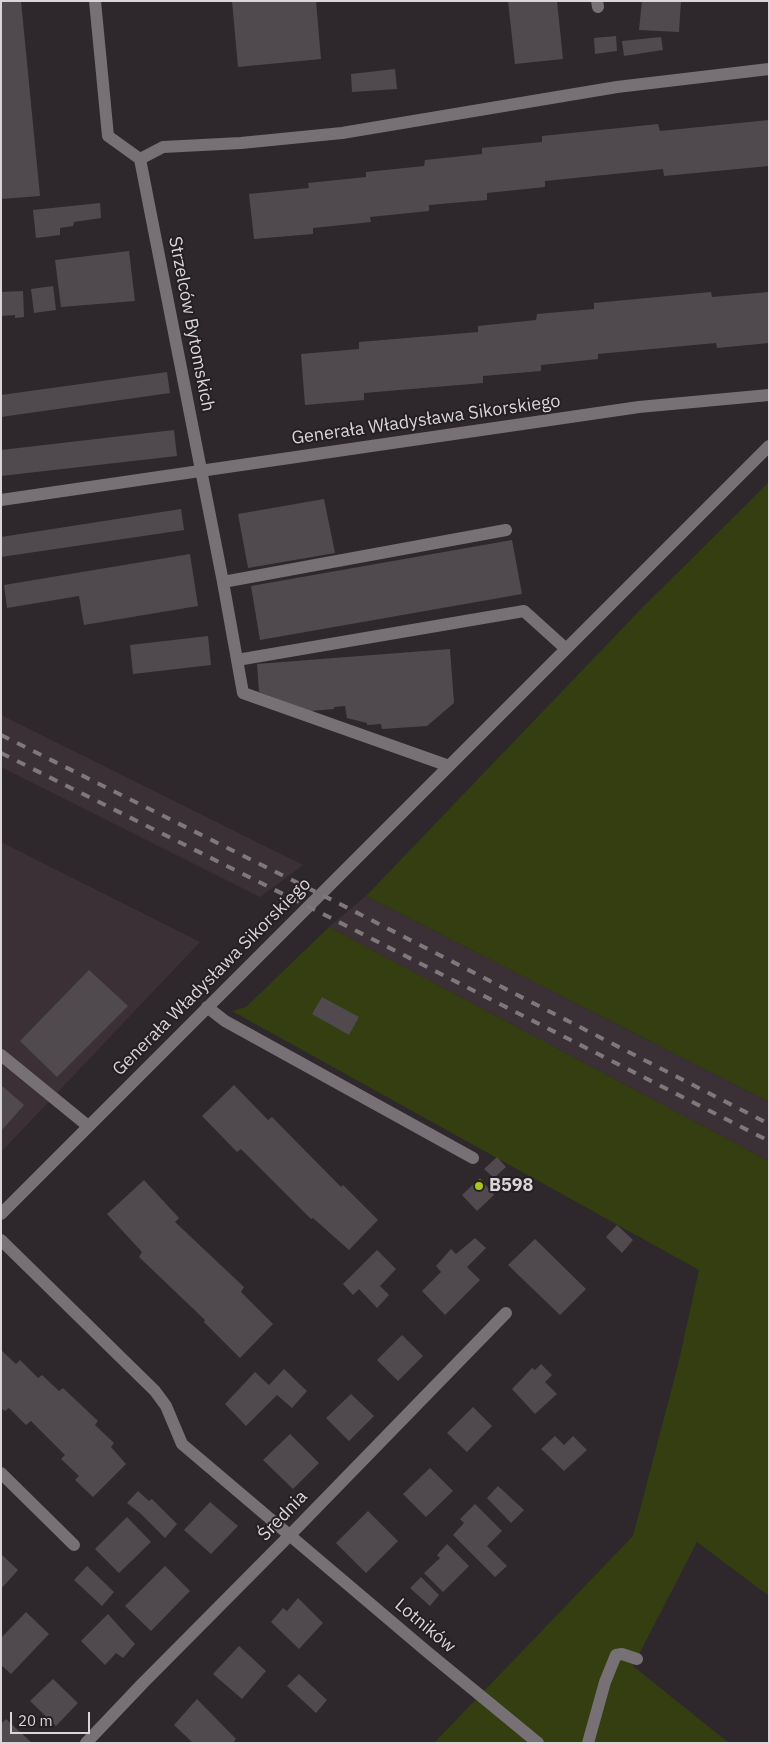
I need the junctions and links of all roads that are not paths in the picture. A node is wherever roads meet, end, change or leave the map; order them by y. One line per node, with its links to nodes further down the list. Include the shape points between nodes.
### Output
1 (95, 1): 3 (street, via 108,136)
2 (769, 69): 3 (street, via 617,87 342,133 240,143 163,146)
3 (140, 159): 6 (street, Strzelców Bytomskich)
4 (769, 394): 6 (street, Generała Władysława Sikorskiego, via 639,407)
5 (769, 446): 10 (street, Generała Władysława Sikorskiego)
6 (201, 470): 7 (street); 9 (street)
7 (1, 500)
8 (506, 530): 9 (street)
9 (223, 582): 11 (street)
10 (565, 648): 11 (street, via 524,611); 12 (street, Generała Władysława Sikorskiego)
11 (237, 660): 12 (street, via 243,693)
12 (449, 766): 13 (street, Generała Władysława Sikorskiego)
13 (207, 1007): 15 (street, Generała Władysława Sikorskiego); 16 (street, via 225,1021)
14 (1, 1055): 15 (street)
15 (88, 1126): 17 (street, Generała Władysława Sikorskiego)
16 (473, 1158)
17 (1, 1214)
18 (1, 1240): 21 (street, via 155,1392 166,1406 182,1444)
19 (506, 1313): 21 (street, Średnia)
20 (1, 1473): 22 (street)
21 (290, 1535): 24 (street, Średnia); 25 (street, Lotników)
22 (74, 1545)
23 (636, 1658): 26 (street, via 616,1655)
24 (86, 1743)
25 (538, 1743)
26 (588, 1743)

